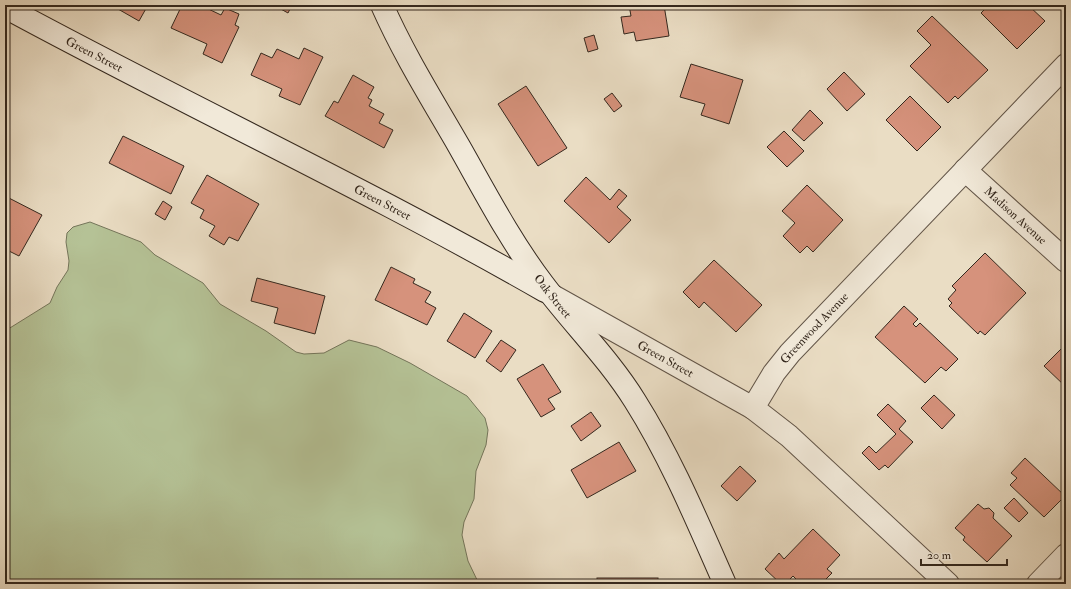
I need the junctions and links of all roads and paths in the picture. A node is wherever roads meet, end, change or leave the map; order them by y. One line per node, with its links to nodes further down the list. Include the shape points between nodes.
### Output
1 (382, 5): 6 (street, Oak Street, via 412,65 493,205)
2 (5, 7): 6 (street, Green Street, via 437,230)
3 (1066, 65): 4 (street, Greenwood Avenue)
4 (965, 170): 5 (street, Madison Avenue); 7 (street, Greenwood Avenue, via 790,353 774,373)
5 (1066, 261)
6 (553, 296): 7 (street, Green Street); 9 (street, Oak Street, via 595,346 636,403 669,463)
7 (753, 408): 10 (street, via 789,436)
8 (1066, 555): 11 (street)
9 (725, 584)
10 (948, 584)
11 (1038, 584)

